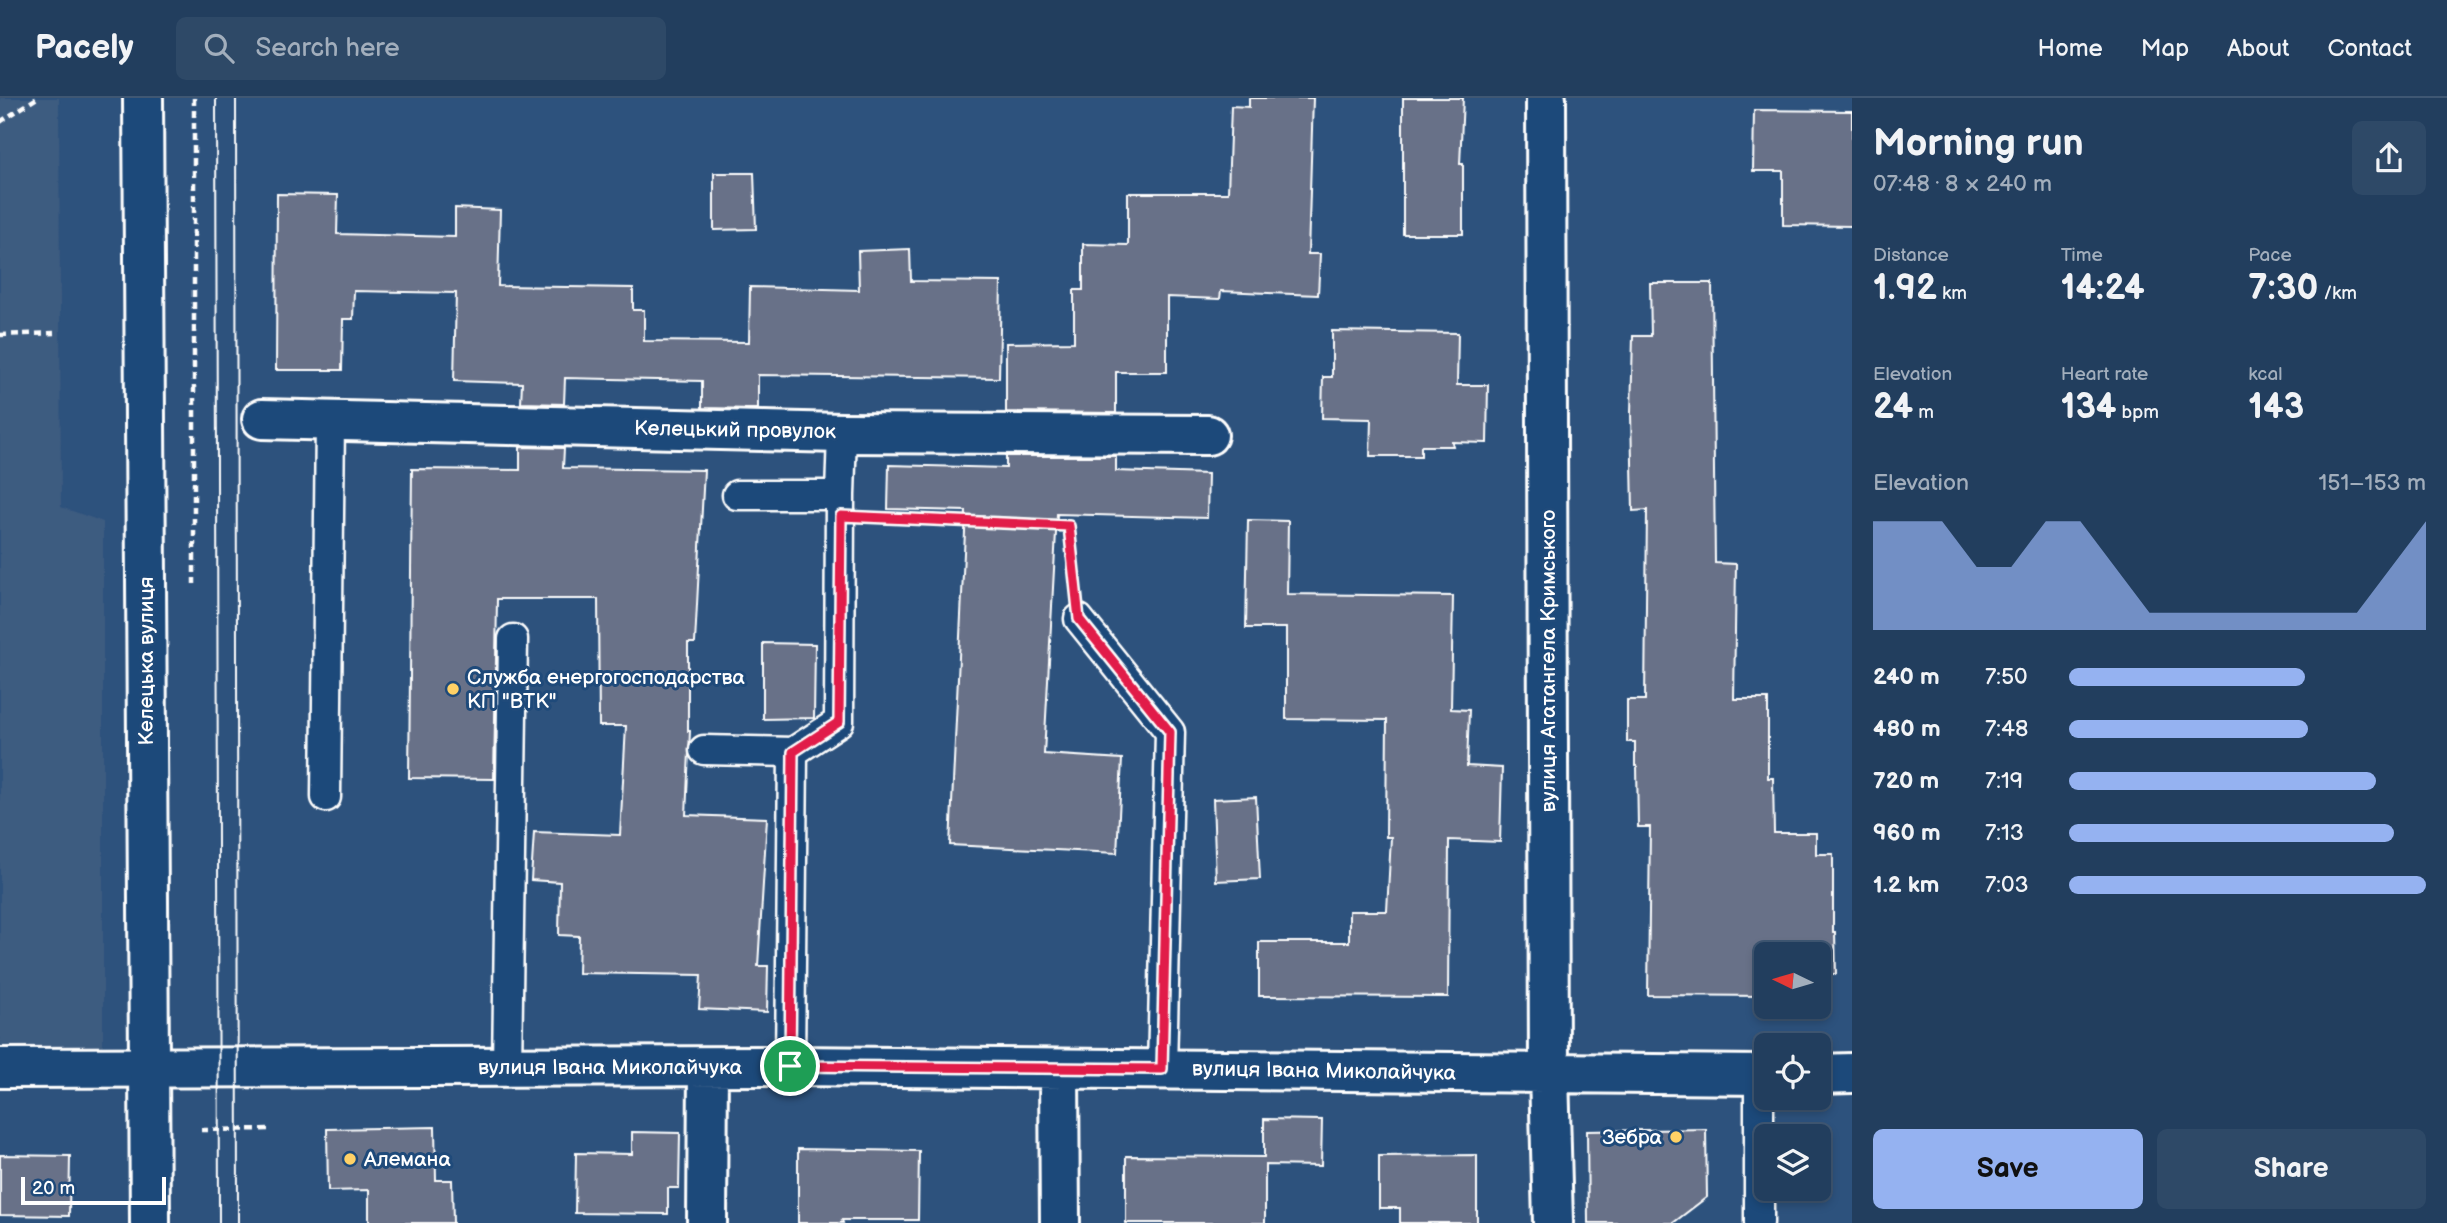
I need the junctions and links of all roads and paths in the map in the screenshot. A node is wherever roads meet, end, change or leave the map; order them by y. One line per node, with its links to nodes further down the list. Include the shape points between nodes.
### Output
1 (37, 98): 4 (path)
2 (143, 98): 21 (street, Келецька вулиця)
3 (1546, 98): 25 (street, вулиця Агатангела Кримського)
4 (0, 122)
5 (54, 332): 6 (path)
6 (0, 335)
7 (262, 419): 8 (street, Келецький провулок)
8 (330, 420): 9 (street, Келецький провулок); 17 (lane)
9 (842, 433): 10 (street, Келецький провулок); 12 (lane)
10 (1208, 435)
11 (737, 495): 12 (lane)
12 (841, 505): 13 (path, via 1069,526); 16 (lane, via 839,722)
13 (1079, 619): 24 (lane, via 1170,732)
14 (513, 639): 22 (lane)
15 (704, 750): 16 (lane)
16 (793, 752): 18 (lane)
17 (326, 797)
18 (790, 1066): 19 (street, вулиця Івана Миколайчука); 23 (street, вулиця Івана Миколайчука)
19 (708, 1067): 22 (street, вулиця Івана Миколайчука); 33 (street)
20 (0, 1068): 21 (street, вулиця Івана Миколайчука)
21 (149, 1068): 22 (street, вулиця Івана Миколайчука); 32 (street, Келецька вулиця)
22 (507, 1068)
23 (1059, 1069): 24 (street, вулиця Івана Миколайчука); 34 (street)
24 (1162, 1069): 25 (street, вулиця Івана Миколайчука)
25 (1549, 1073): 28 (street, вулиця Івана Миколайчука); 35 (street, вулиця Агатангела Кримського)
26 (1852, 1073): 27 (street)
27 (1831, 1074)
28 (1754, 1075)
29 (1761, 1110): 36 (lane)
30 (201, 1129): 31 (path)
31 (272, 1129)
32 (150, 1223)
33 (707, 1223)
34 (1060, 1223)
35 (1553, 1223)
36 (1759, 1223)

